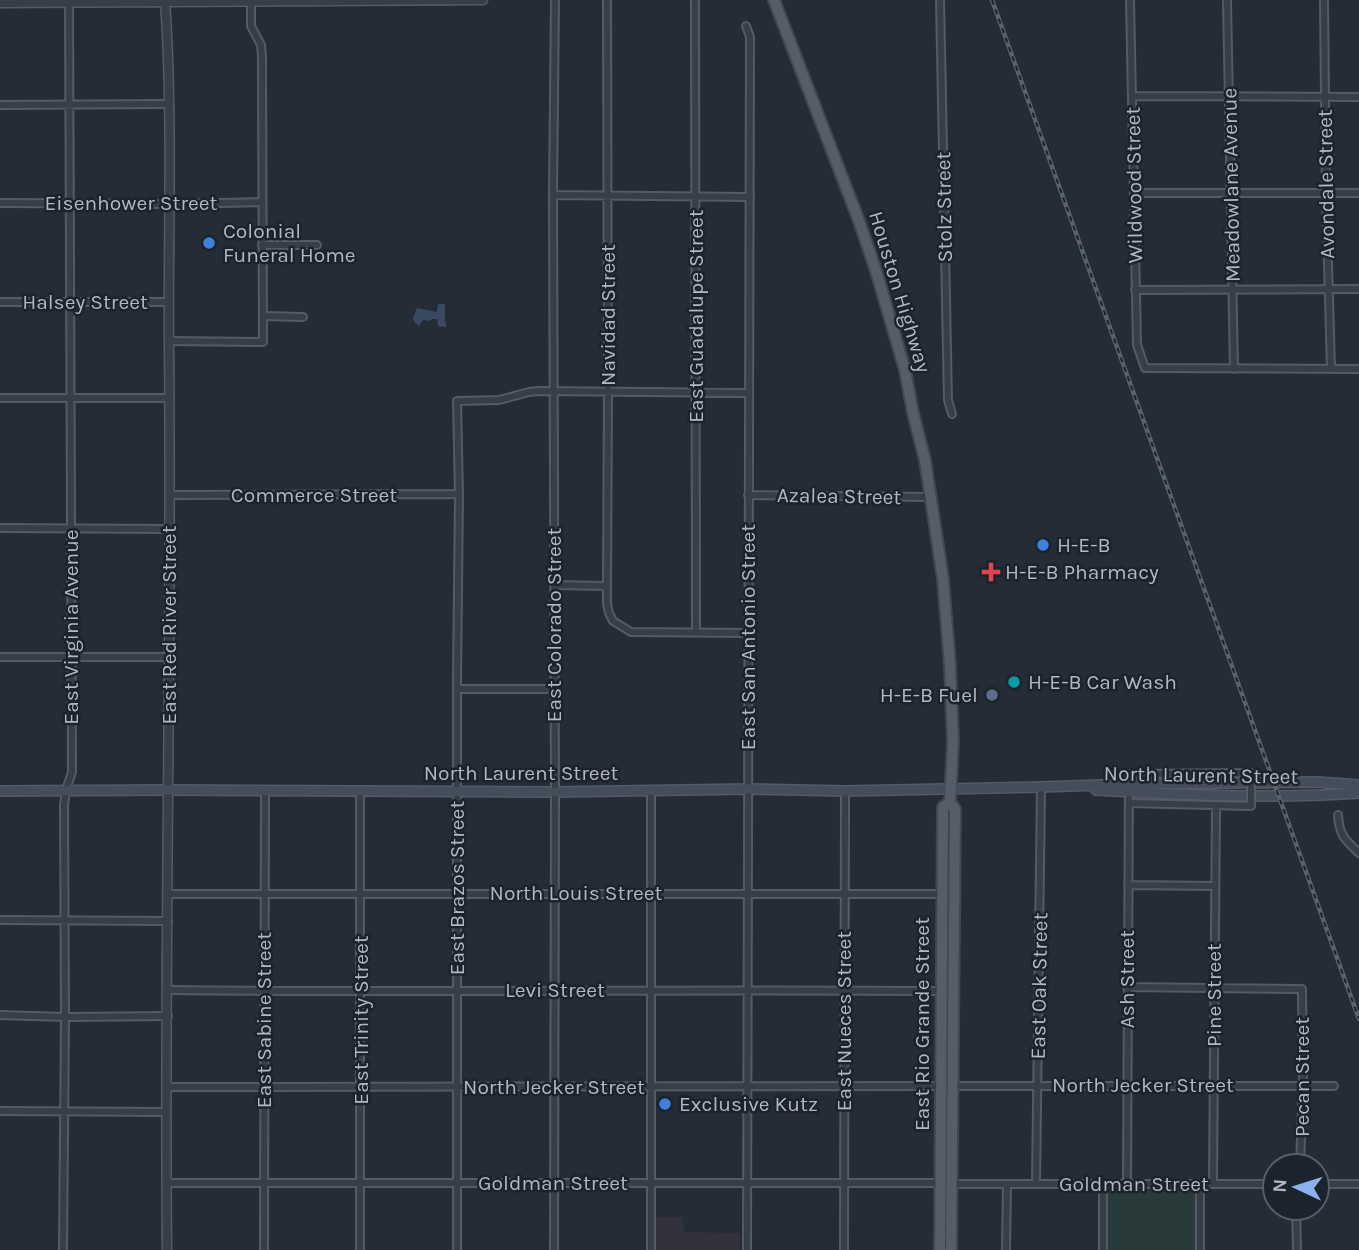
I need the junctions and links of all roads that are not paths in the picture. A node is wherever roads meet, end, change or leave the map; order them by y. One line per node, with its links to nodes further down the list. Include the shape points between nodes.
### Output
1 (418, 0): 2 (street); 13 (street)
2 (483, 0)
3 (555, 0): 28 (street, East Colorado Street)
4 (607, 0): 29 (street, Navidad Street)
5 (695, 0): 30 (street, East Guadalupe Street)
6 (774, 0): 62 (main road, Houston Highway, via 876,271 905,370)
7 (940, 0): 58 (street, Stolz Street, via 948,400)
8 (1130, 0): 17 (street, Wildwood Street)
9 (1227, 0): 19 (street, Meadowlane Avenue)
10 (1324, 0): 18 (street, Avondale Street)
11 (165, 1): 12 (street); 15 (street); 22 (street, East Red River Street)
12 (251, 1): 13 (street); 32 (street, via 251,26 262,56)
13 (335, 1)
14 (0, 3): 15 (street)
15 (69, 3): 21 (street, East Virginia Avenue)
16 (746, 26): 31 (street, East San Antonio Street, via 750,37)
17 (1132, 96): 19 (street); 25 (street, Wildwood Street)
18 (1325, 96): 19 (street); 20 (street); 26 (street, Avondale Street)
19 (1228, 97): 24 (street, Meadowlane Avenue)
20 (1359, 97)
21 (70, 104): 22 (street); 23 (street); 34 (street, East Virginia Avenue)
22 (169, 104): 35 (street, East Red River Street)
23 (0, 105)
24 (1230, 192): 25 (street); 26 (street); 41 (street, Meadowlane Avenue)
25 (1134, 193): 40 (street, Wildwood Street)
26 (1326, 193): 27 (street); 38 (street, Avondale Street)
27 (1359, 193)
28 (553, 195): 29 (street); 52 (street, East Colorado Street)
29 (607, 195): 30 (street); 51 (street, Navidad Street)
30 (696, 196): 31 (street); 53 (street, East Guadalupe Street)
31 (750, 197): 54 (street, East San Antonio Street)
32 (262, 202): 35 (street, Eisenhower Street); 37 (street)
33 (0, 203): 34 (street, Eisenhower Street)
34 (69, 203): 35 (street, Eisenhower Street); 42 (street, East Virginia Avenue)
35 (169, 204): 44 (street, East Red River Street)
36 (317, 244): 37 (street)
37 (262, 245): 45 (street)
38 (1328, 289): 39 (street); 41 (street); 49 (street, Avondale Street)
39 (1359, 289)
40 (1136, 290): 41 (street); 48 (street, Wildwood Street, via 1136,345 1145,368)
41 (1233, 290): 48 (street, Meadowlane Avenue)
42 (70, 301): 43 (street, Halsey Street); 44 (street, Halsey Street); 57 (street, East Virginia Avenue)
43 (0, 302)
44 (170, 302): 47 (street, East Red River Street)
45 (263, 316): 46 (street); 47 (street, via 263,342)
46 (303, 317)
47 (169, 341): 56 (street, East Red River Street)
48 (1234, 369): 49 (street)
49 (1331, 369): 50 (street)
50 (1359, 369)
51 (608, 391): 52 (street); 53 (street); 67 (street, Navidad Street)
52 (554, 392): 59 (street, East Brazos Street, via 457,401); 66 (street, East Colorado Street)
53 (696, 392): 54 (street); 69 (street, East Guadalupe Street)
54 (748, 393): 61 (street, East San Antonio Street)
55 (0, 398): 57 (street)
56 (170, 398): 57 (street); 60 (street, East Red River Street)
57 (69, 399): 64 (street, East Virginia Avenue)
58 (952, 414)
59 (459, 494): 60 (street, Commerce Street); 74 (street, East Brazos Street)
60 (169, 495): 65 (street, East Red River Street)
61 (748, 495): 62 (street, Azalea Street); 70 (street, East San Antonio Street)
62 (929, 497): 68 (main road, Houston Highway)
63 (0, 528): 64 (street)
64 (71, 528): 65 (street); 72 (street, East Virginia Avenue)
65 (169, 529): 73 (street, East Red River Street)
66 (554, 585): 67 (street); 75 (street, East Colorado Street)
67 (607, 586): 69 (street, Navidad Street, via 609,613 619,626 631,632)
68 (946, 607): 80 (main road, East Rio Grande Street, via 953,743)
69 (696, 632): 70 (street)
70 (748, 633): 79 (street, East San Antonio Street)
71 (0, 657): 72 (street)
72 (71, 657): 73 (street); 82 (street, East Virginia Avenue, via 72,772)
73 (169, 657): 83 (street, East Red River Street)
74 (457, 689): 75 (street); 86 (street, East Brazos Street)
75 (555, 689): 89 (street, East Colorado Street)
76 (1129, 783): 77 (main road, North Laurent Street); 78 (main road, North Laurent Street); 90 (main road, North Laurent Street, via 1241,795); 92 (street, Ash Street); 93 (street, bridge, via 1251,773 1251,806)
77 (1359, 786)
78 (1041, 787): 80 (main road, North Laurent Street); 124 (street, East Oak Street)
79 (748, 789): 87 (main road, North Laurent Street); 88 (main road, North Laurent Street); 101 (street, East San Antonio Street)
80 (950, 789): 88 (main road, North Laurent Street); 91 (main road, East Rio Grande Street)
81 (0, 790): 82 (main road, North Laurent Street)
82 (65, 790): 83 (main road, North Laurent Street); 108 (street, East Virginia Avenue)
83 (168, 790): 84 (main road, North Laurent Street); 102 (street, East Red River Street)
84 (265, 790): 85 (main road, North Laurent Street); 98 (street, East Sabine Street)
85 (360, 790): 86 (main road, North Laurent Street); 99 (street, East Trinity Street)
86 (457, 791): 89 (main road, North Laurent Street); 103 (street, East Brazos Street)
87 (651, 791): 89 (main road, North Laurent Street); 100 (street)
88 (845, 791): 105 (street, East Nueces Street)
89 (555, 792): 104 (street, East Colorado Street)
90 (1359, 793)
91 (950, 802): 106 (main road, East Rio Grande Street, via 943,807); 128 (main road, East Rio Grande Street, via 955,809)
92 (1129, 803): 93 (street); 96 (street, Ash Street)
93 (1216, 806): 97 (street, Pine Street)
94 (1338, 815): 95 (street, via 1343,837)
95 (1359, 853)
96 (1128, 885): 97 (street); 110 (street, Ash Street)
97 (1215, 886): 111 (street, Pine Street)
98 (264, 893): 99 (street, North Louis Street); 102 (street, North Louis Street); 117 (street, East Sabine Street)
99 (361, 893): 103 (street, North Louis Street); 118 (street, East Trinity Street)
100 (652, 893): 101 (street, North Louis Street); 104 (street, North Louis Street); 115 (street)
101 (747, 893): 105 (street, North Louis Street); 119 (street, East San Antonio Street)
102 (168, 894): 109 (street, East Red River Street)
103 (458, 894): 104 (street, North Louis Street); 113 (street, East Brazos Street)
104 (554, 894): 114 (street, East Colorado Street)
105 (844, 894): 106 (street, North Louis Street); 116 (street, East Nueces Street)
106 (942, 894): 120 (main road, East Rio Grande Street)
107 (0, 920): 108 (street)
108 (64, 920): 109 (street); 123 (street, East Virginia Avenue)
109 (168, 921): 112 (street, East Red River Street)
110 (1127, 987): 111 (street); 125 (street, Ash Street)
111 (1214, 988): 126 (street, Pine Street); 127 (street, Pecan Street, via 1302,989)
112 (168, 990): 117 (street, Levi Street); 122 (street, East Red River Street)
113 (458, 990): 114 (street, Levi Street); 118 (street, Levi Street); 133 (street, East Brazos Street)
114 (554, 990): 115 (street, Levi Street); 134 (street, East Colorado Street)
115 (651, 990): 119 (street, Levi Street); 135 (street)
116 (845, 990): 119 (street, Levi Street); 120 (street, Levi Street); 137 (street, East Nueces Street)
117 (265, 991): 118 (street, Levi Street); 131 (street, East Sabine Street)
118 (361, 991): 132 (street, East Trinity Street)
119 (747, 991): 136 (street, East San Antonio Street)
120 (941, 991): 128 (main road, East Rio Grande Street)
121 (0, 1015): 123 (street)
122 (168, 1016): 123 (street); 130 (street, East Red River Street)
123 (65, 1017): 139 (street, East Virginia Avenue)
124 (1038, 1085): 125 (street, North Jecker Street); 128 (street, North Jecker Street); 152 (street, East Oak Street)
125 (1127, 1085): 126 (street, North Jecker Street); 159 (street, Ash Street)
126 (1213, 1085): 127 (street, North Jecker Street); 155 (street, Pine Street)
127 (1303, 1085): 129 (street, North Jecker Street); 141 (street, Pecan Street)
128 (946, 1086): 137 (street, North Jecker Street); 150 (main road, East Rio Grande Street); 150 (main road, East Rio Grande Street, via 940,1157)
129 (1334, 1086)
130 (168, 1087): 131 (street, North Jecker Street); 140 (street, East Red River Street)
131 (265, 1087): 132 (street, North Jecker Street); 143 (street, East Sabine Street)
132 (360, 1087): 133 (street, North Jecker Street); 144 (street, East Trinity Street)
133 (457, 1087): 134 (street, North Jecker Street); 145 (street, East Brazos Street)
134 (555, 1087): 135 (street, North Jecker Street); 146 (street, East Colorado Street)
135 (651, 1087): 136 (street, North Jecker Street); 147 (street)
136 (747, 1087): 137 (street, North Jecker Street); 148 (street, East San Antonio Street)
137 (844, 1087): 149 (street, East Nueces Street)
138 (0, 1111): 139 (street)
139 (64, 1111): 140 (street); 161 (street, East Virginia Avenue)
140 (166, 1112): 142 (street, East Red River Street)
141 (1301, 1152)
142 (167, 1183): 143 (street, Goldman Street); 162 (street, East Red River Street)
143 (264, 1183): 144 (street, Goldman Street); 163 (street, East Sabine Street)
144 (361, 1183): 145 (street, Goldman Street); 164 (street, East Trinity Street)
145 (457, 1183): 146 (street, Goldman Street); 165 (street, East Brazos Street)
146 (554, 1183): 147 (street, Goldman Street); 166 (street, East Colorado Street)
147 (650, 1183): 148 (street, Goldman Street); 167 (street)
148 (747, 1183): 149 (street, Goldman Street); 168 (street, East San Antonio Street)
149 (844, 1183): 150 (street, Goldman Street); 169 (street, East Nueces Street)
150 (946, 1184): 151 (street, Goldman Street); 170 (main road, East Rio Grande Street); 171 (main road)
151 (1007, 1184): 152 (street, Goldman Street); 172 (street)
152 (1036, 1184): 153 (street, Goldman Street)
153 (1103, 1184): 159 (street, Goldman Street); 173 (street)
154 (1200, 1184): 155 (street, Goldman Street); 159 (street, Goldman Street); 174 (street)
155 (1213, 1184): 156 (street, Goldman Street)
156 (1261, 1184)
157 (1331, 1184): 158 (street)
158 (1359, 1184)
159 (1127, 1185)
160 (1296, 1222): 175 (street)
161 (63, 1250)
162 (167, 1250)
163 (264, 1250)
164 (360, 1250)
165 (457, 1250)
166 (554, 1250)
167 (651, 1250)
168 (747, 1250)
169 (844, 1250)
170 (940, 1250)
171 (951, 1250)
172 (1006, 1250)
173 (1103, 1250)
174 (1200, 1250)
175 (1297, 1250)

